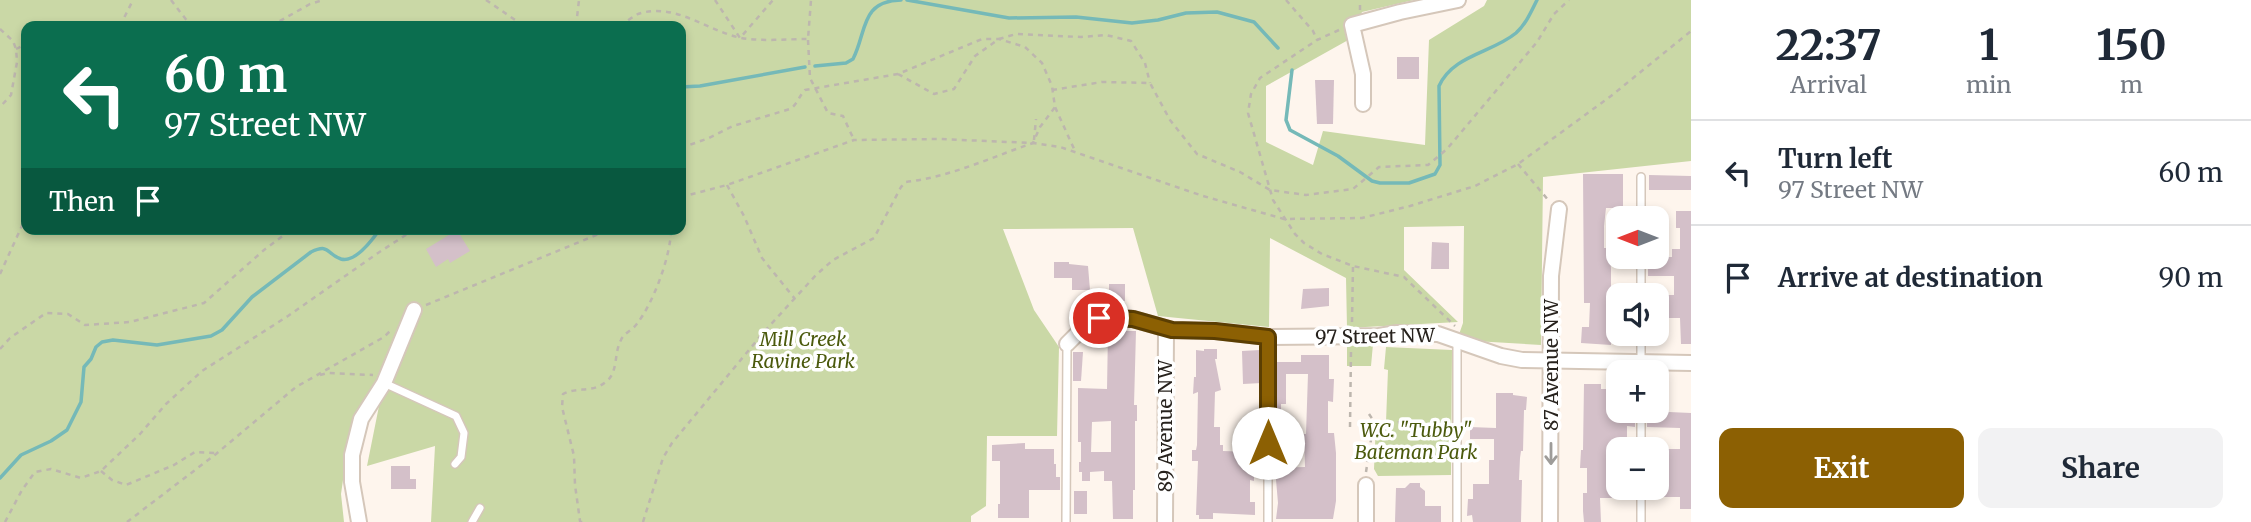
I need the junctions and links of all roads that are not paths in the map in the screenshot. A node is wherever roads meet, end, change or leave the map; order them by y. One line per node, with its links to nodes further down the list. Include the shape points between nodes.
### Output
1 (1458, 0): 2 (street, via 1352,25 1363,74)
2 (1363, 104)
3 (1641, 177): 4 (lane)
4 (1641, 206)
5 (1559, 209): 11 (street, 87 Avenue NW, via 1551,276)
6 (414, 310): 15 (street)
7 (1166, 329): 8 (street, 97 Street NW); 10 (street, 97 Street NW, via 1133,319 1099,318 1086,324); 23 (street, 89 Avenue NW)
8 (1268, 337): 9 (street, 97 Street NW, via 1419,333); 24 (lane)
9 (1457, 340): 11 (street, 97 Street NW, via 1510,358); 26 (lane)
10 (1067, 344): 22 (lane)
11 (1551, 361): 13 (street, 97 Street NW); 27 (street, 87 Avenue NW, one-way to 27)
12 (1691, 363): 14 (street, 97 Street NW)
13 (1606, 365)
14 (1669, 365)
15 (384, 383): 16 (lane, via 456,416 464,433 461,457); 20 (street, via 361,419 352,455)
16 (455, 464)
17 (1366, 485): 25 (street)
18 (1641, 500): 28 (lane)
19 (480, 508): 21 (lane)
20 (359, 522)
21 (472, 522)
22 (1066, 522)
23 (1165, 522)
24 (1268, 522)
25 (1366, 522)
26 (1457, 522)
27 (1550, 522)
28 (1641, 522)

